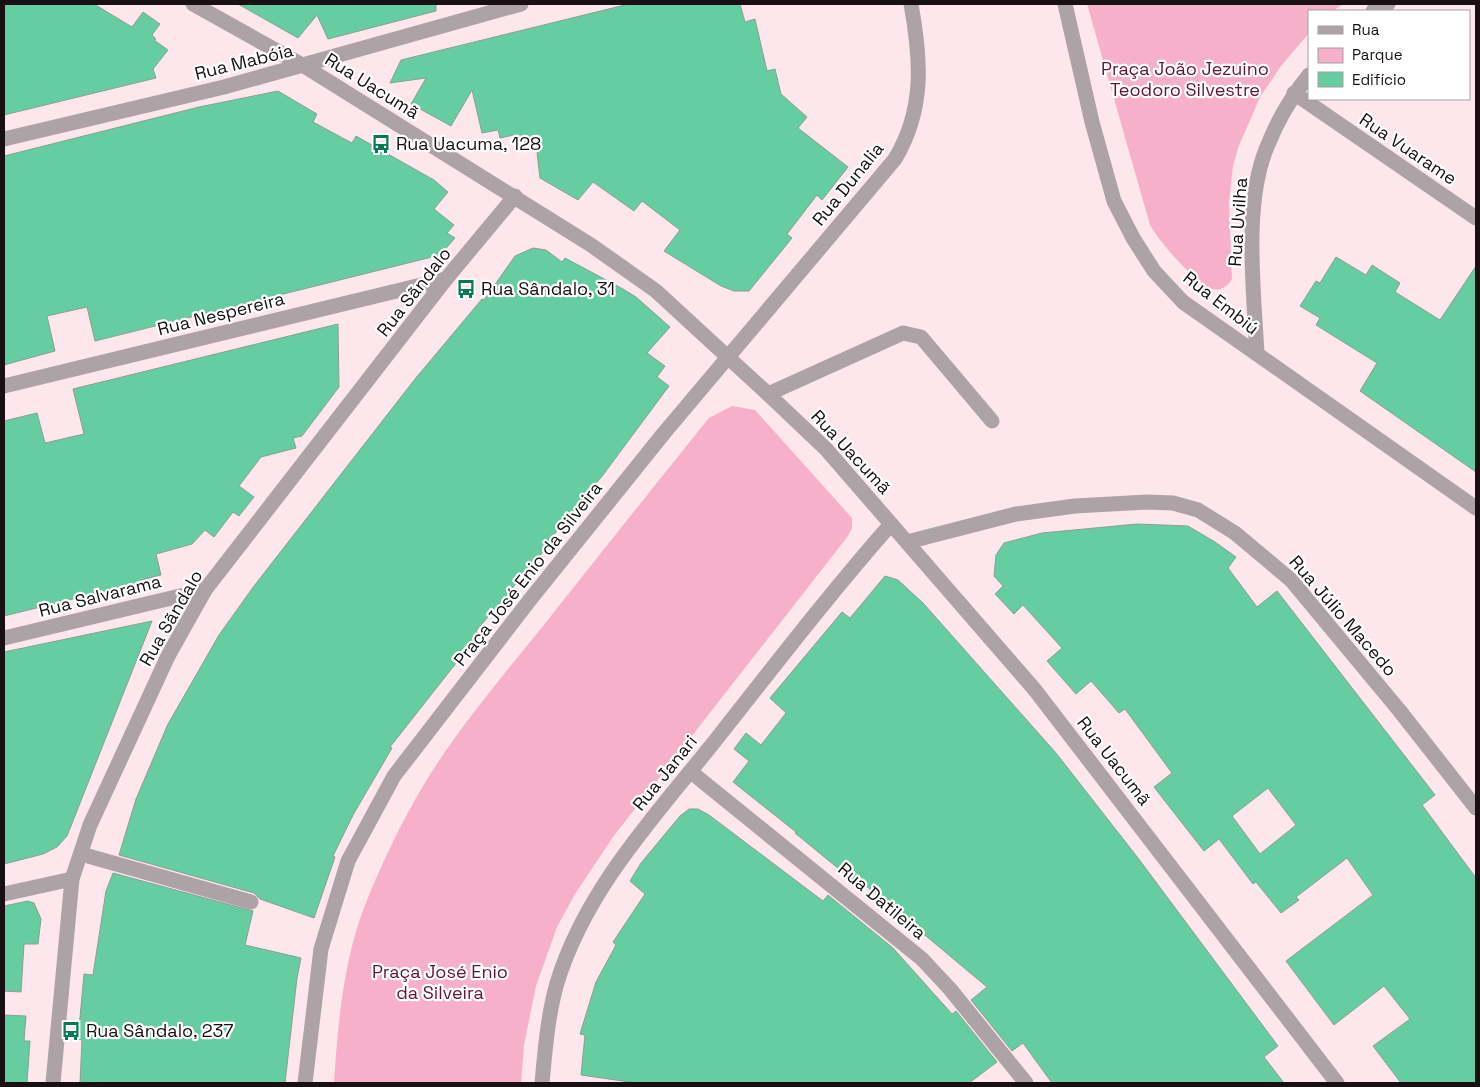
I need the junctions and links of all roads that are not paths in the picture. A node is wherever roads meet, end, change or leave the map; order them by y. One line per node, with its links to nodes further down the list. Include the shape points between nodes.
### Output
1 (193, 4): 7 (street, Rua Uacumã)
2 (521, 4): 7 (street, Rua Mabóia)
3 (1064, 4): 14 (street, Rua Embiú, via 1114,201 1133,238 1154,271 1183,302)
4 (1388, 4): 6 (street)
5 (909, 5): 15 (street, Rua Dunalia, via 918,67 918,92 908,138 895,159)
6 (1375, 10)
7 (304, 66): 10 (street, Rua Mabóia); 11 (street, Rua Uacumã)
8 (1308, 76): 9 (street, Rua Uvilha)
9 (1294, 93): 12 (street, Rua Vuarame); 14 (street, Rua Uvilha, via 1266,148 1256,190 1252,255)
10 (4, 139)
11 (515, 196): 13 (street, Rua Sãndalo); 15 (street, Rua Uacumã, via 656,291)
12 (1476, 218)
13 (446, 279): 16 (street, Rua Nespereira); 22 (street, Rua Sãndalo)
14 (1257, 354): 19 (street, Rua Embiú)
15 (728, 356): 17 (street, Rua Uacumã); 31 (street, Praça José Enio da Silveira, via 529,600 394,776 348,861 321,949)
16 (4, 386)
17 (768, 394): 18 (street, via 903,333 912,333 921,337); 20 (street, Rua Uacumã, via 826,449)
18 (992, 421)
19 (1476, 508)
20 (891, 524): 21 (street, Rua Uacumã); 24 (street, Rua Janari, via 825,600)
21 (907, 542): 25 (street, Rua Júlio Macedo, via 1016,514 1075,506 1147,502 1173,503 1198,510 1235,533 1291,580); 34 (street, Rua Uacumã, via 1046,705)
22 (205, 590): 23 (street, Rua Salvarama); 26 (street, Rua Sãndalo, via 164,664 90,825)
23 (4, 638)
24 (691, 772): 32 (street, Rua Janari, via 618,861 578,932 557,983); 33 (street, Rua Datileira, via 922,959)
25 (1476, 808)
26 (81, 854): 27 (street, Rua Sãndalo); 29 (street)
27 (72, 879): 28 (street); 30 (street, Rua Sãndalo)
28 (4, 894)
29 (251, 902)
30 (53, 1083)
31 (306, 1083)
32 (542, 1083)
33 (1026, 1083)
34 (1337, 1083)

